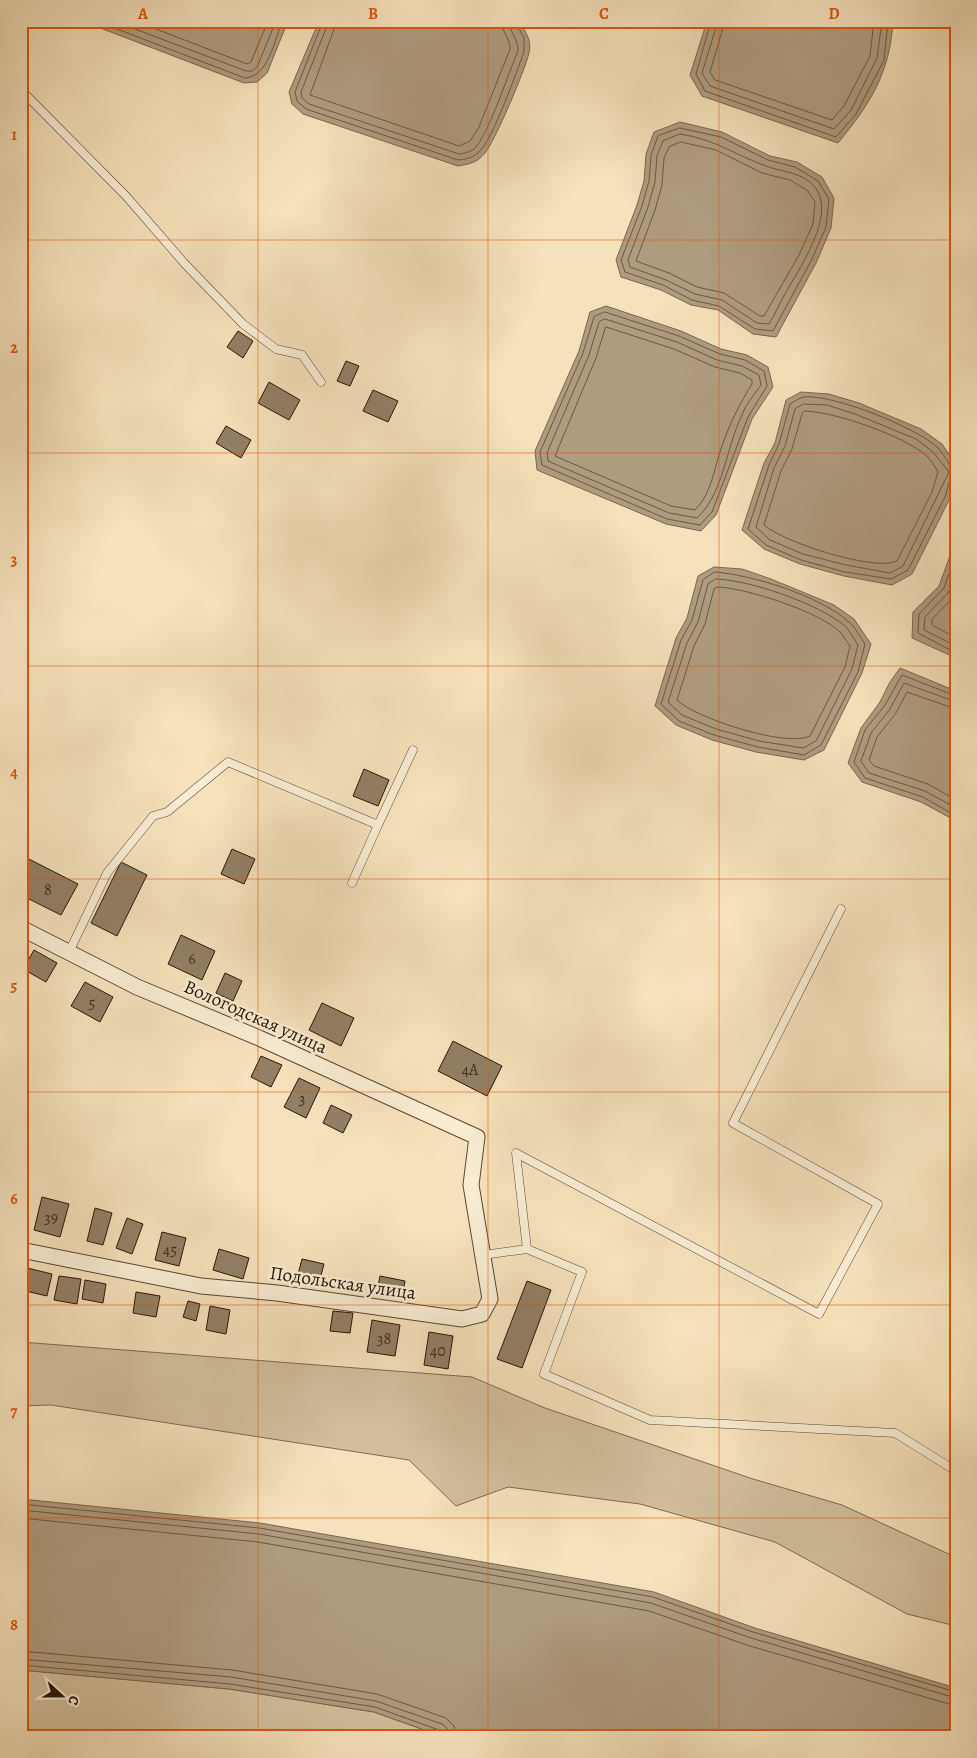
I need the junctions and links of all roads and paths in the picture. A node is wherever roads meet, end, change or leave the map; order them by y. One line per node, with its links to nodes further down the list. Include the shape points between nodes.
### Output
1 (21, 90): 2 (lane, via 126,196 184,264 243,324 276,349 302,355)
2 (321, 382)
3 (414, 750): 4 (lane)
4 (378, 826): 5 (lane); 8 (lane, via 228,762 167,812 153,816 107,873)
5 (352, 883)
6 (841, 909): 10 (lane, via 733,1123 878,1204 819,1314 516,1153)
7 (21, 928): 8 (street, Вологодская улица)
8 (69, 952): 9 (street, Вологодская улица, via 137,987 259,1038)
9 (476, 1137): 12 (street, Подольская улица, via 470,1185)
10 (527, 1249): 12 (lane); 13 (lane, via 582,1272 544,1374 650,1420 895,1433)
11 (21, 1250): 12 (street, Подольская улица, via 201,1286 277,1293 462,1319 482,1314 490,1299)
12 (483, 1255)
13 (956, 1471)

